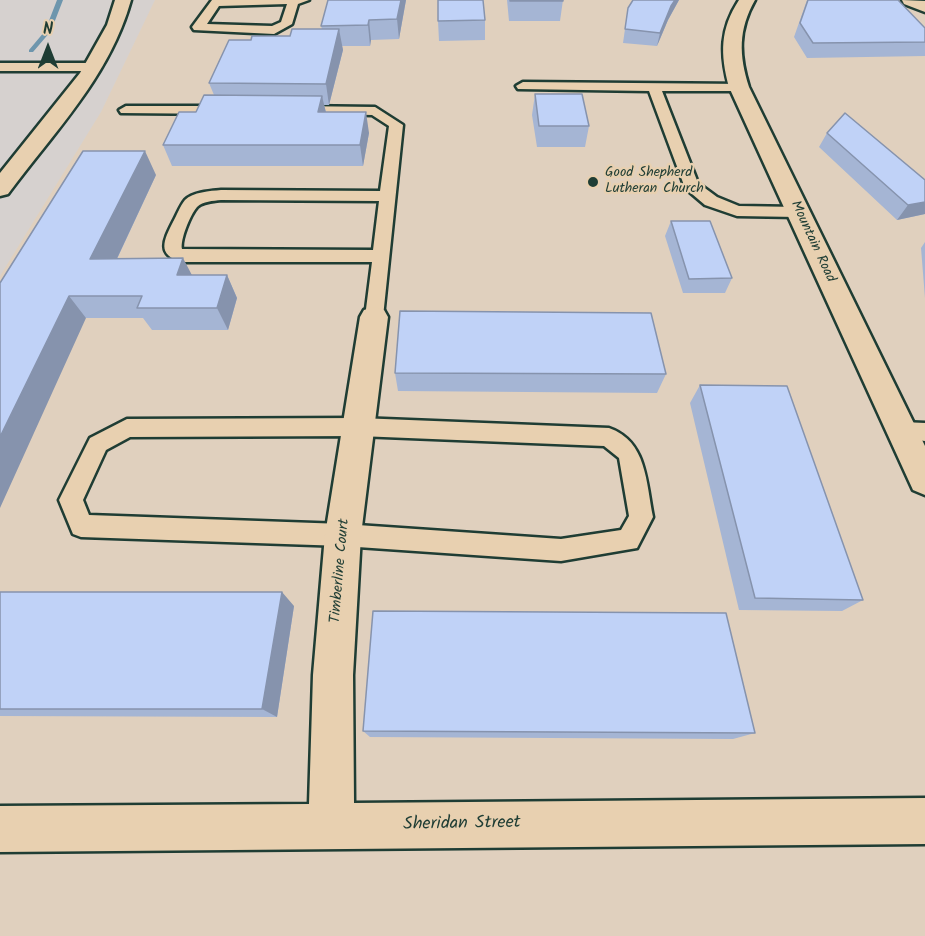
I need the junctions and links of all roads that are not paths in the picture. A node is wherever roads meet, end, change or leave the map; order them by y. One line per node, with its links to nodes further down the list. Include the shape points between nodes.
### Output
1 (123, 0): 8 (street, via 119,20)
2 (747, 0): 11 (street, Mountain Road, via 731,35 731,61)
3 (910, 0): 6 (street)
4 (217, 1): 5 (lane); 5 (lane, via 198,27 274,30 286,24)
5 (298, 1)
6 (925, 7)
7 (0, 67): 8 (lane)
8 (93, 67): 15 (street)
9 (523, 86): 10 (lane)
10 (654, 87): 11 (lane); 17 (lane, via 691,185 711,201 737,211)
11 (739, 87): 17 (street, Mountain Road)
12 (126, 110): 13 (lane)
13 (247, 110)
14 (282, 110): 16 (lane, via 375,111 396,124)
15 (0, 189)
16 (388, 196): 18 (lane); 18 (lane, via 204,197 190,203 172,241 174,252 182,256)
17 (798, 212): 21 (street, Mountain Road)
18 (381, 256): 19 (lane)
19 (374, 317): 20 (street, Timberline Court)
20 (359, 427): 23 (street, Timberline Court); 23 (lane, via 126,428 98,444 71,500 81,526); 23 (lane, via 609,437 629,454 641,517 628,540 561,550)
21 (914, 431): 22 (street, Mountain Road)
22 (925, 480)
23 (343, 535): 25 (street, Timberline Court, via 333,675)
24 (925, 821): 25 (street, Sheridan Street)
25 (331, 826): 26 (street, Sheridan Street)
26 (0, 829)

